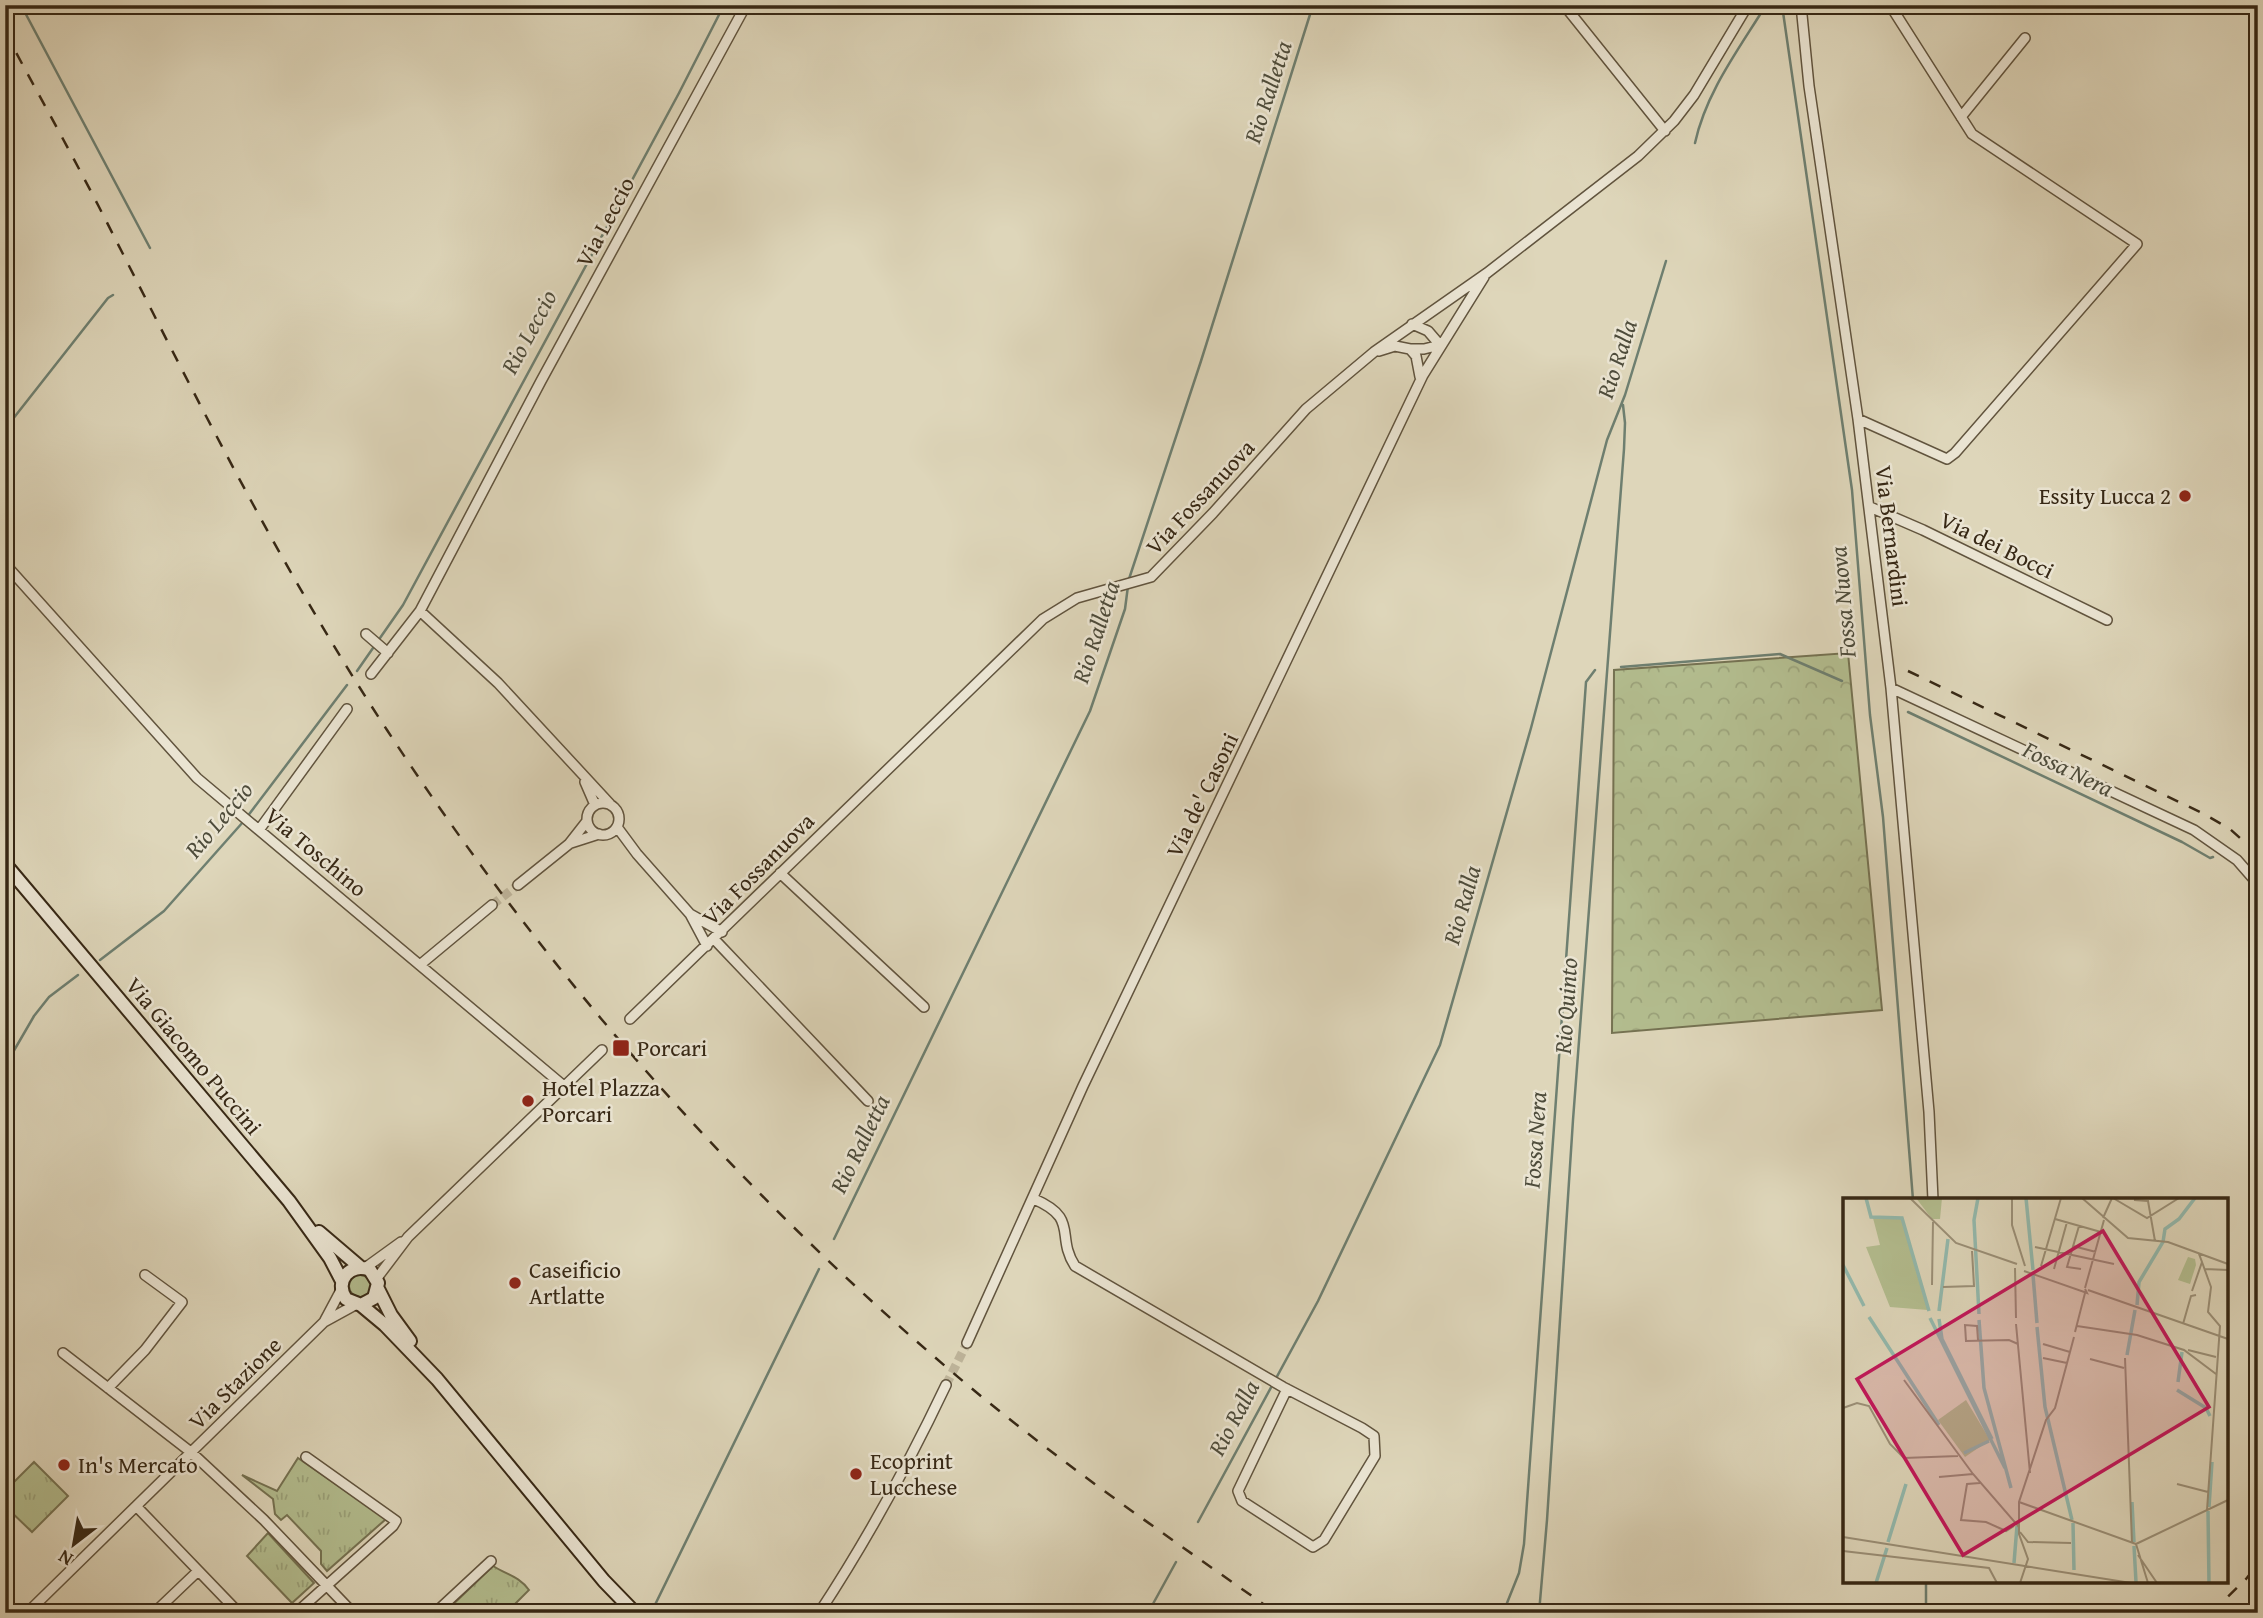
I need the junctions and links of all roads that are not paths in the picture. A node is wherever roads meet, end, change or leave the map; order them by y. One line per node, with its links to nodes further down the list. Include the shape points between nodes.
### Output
1 (746, 5): 18 (street, Via Leccio)
2 (1564, 5): 8 (street)
3 (1748, 5): 8 (street, Via Fossanuova, via 1701,84)
4 (1801, 5): 15 (street, Via Bernardini)
5 (1890, 5): 7 (street)
6 (2025, 38): 7 (street)
7 (1961, 117): 15 (street, via 1972,134 2137,244 1947,459)
8 (1665, 131): 9 (street, Via Fossanuova)
9 (1487, 273): 10 (street, Via Fossanuova); 11 (street, Via de' Casoni)
10 (1412, 324): 11 (street, via 1428,331); 13 (street, Via Fossanuova)
11 (1440, 345): 12 (street); 14 (street, Via de' Casoni)
12 (1410, 349): 13 (street, via 1395,346); 14 (street, via 1416,356)
13 (1374, 352): 35 (street, Via Fossanuova, via 1306,409 1151,577 1077,598 1043,619)
14 (1420, 381): 48 (street, Via de' Casoni)
15 (1858, 419): 16 (street, Via Bernardini)
16 (1870, 507): 19 (street, Via dei Bocci); 23 (street, Via Bernardini)
17 (5, 565): 30 (street, Via Toschino, via 197,778)
18 (420, 611): 21 (street, Via Leccio); 25 (street, via 498,682)
19 (2107, 620)
20 (368, 636): 21 (street)
21 (388, 653): 22 (street, Via Leccio)
22 (371, 674)
23 (1892, 688): 36 (street, via 2194,830 2237,860); 47 (street, Via Bernardini)
24 (347, 709): 30 (street)
25 (583, 777): 26 (street); 27 (street)
26 (610, 804): 27 (street); 29 (street, via 619,817)
27 (595, 806): 28 (street)
28 (587, 821): 31 (street, via 590,828); 32 (street)
29 (617, 827): 31 (street); 33 (street)
30 (259, 830): 41 (street, Via Toschino)
31 (603, 834): 32 (street); 33 (street)
32 (569, 844): 37 (street)
33 (637, 854): 39 (street)
34 (5, 864): 49 (main road, Via Giacomo Puccini)
35 (780, 873): 40 (street, Via Fossanuova); 42 (street)
36 (2258, 884)
37 (518, 885)
38 (492, 905): 41 (street)
39 (689, 913): 40 (street); 40 (street)
40 (714, 939): 43 (street, Via Fossanuova); 46 (street)
41 (421, 964): 45 (street, Via Toschino)
42 (924, 1007)
43 (630, 1019)
44 (602, 1050): 45 (street)
45 (565, 1087): 50 (street)
46 (868, 1101)
47 (1933, 1198)
48 (1034, 1199): 57 (street, Via de' Casoni); 62 (street, via 1059,1214 1075,1266)
49 (289, 1201): 51 (main road, via 332,1246); 54 (main road, Via Giacomo Puccini, via 330,1258)
50 (408, 1237): 51 (street); 53 (street)
51 (362, 1268): 53 (main road); 54 (main road, via 346,1273)
52 (145, 1275): 61 (street, via 182,1301 145,1350)
53 (378, 1284): 55 (main road, via 374,1298); 59 (main road, via 398,1324)
54 (341, 1285): 55 (main road, via 346,1299); 56 (street)
55 (358, 1305): 56 (street, Via Stazione); 59 (main road, via 392,1332)
56 (324, 1322): 63 (street, Via Stazione)
57 (967, 1343)
58 (63, 1353): 61 (street)
59 (437, 1379): 68 (main road)
60 (946, 1385): 78 (street, via 897,1483)
61 (108, 1388): 63 (street)
62 (1285, 1388): 62 (street, via 1362,1428 1374,1436 1376,1445 1375,1456 1324,1540 1313,1547 1242,1501 1238,1491)
63 (192, 1453): 65 (street, Via Stazione); 69 (street)
64 (306, 1457): 69 (street, via 396,1521)
65 (137, 1507): 67 (street); 70 (street, Via Stazione)
66 (491, 1561): 75 (street)
67 (198, 1571): 71 (street); 72 (street)
68 (604, 1581): 76 (main road); 77 (main road)
69 (326, 1584): 73 (street); 74 (street)
70 (27, 1613)
71 (154, 1613)
72 (239, 1613)
73 (296, 1613)
74 (353, 1613)
75 (435, 1613)
76 (626, 1613)
77 (635, 1613)
78 (819, 1613)

